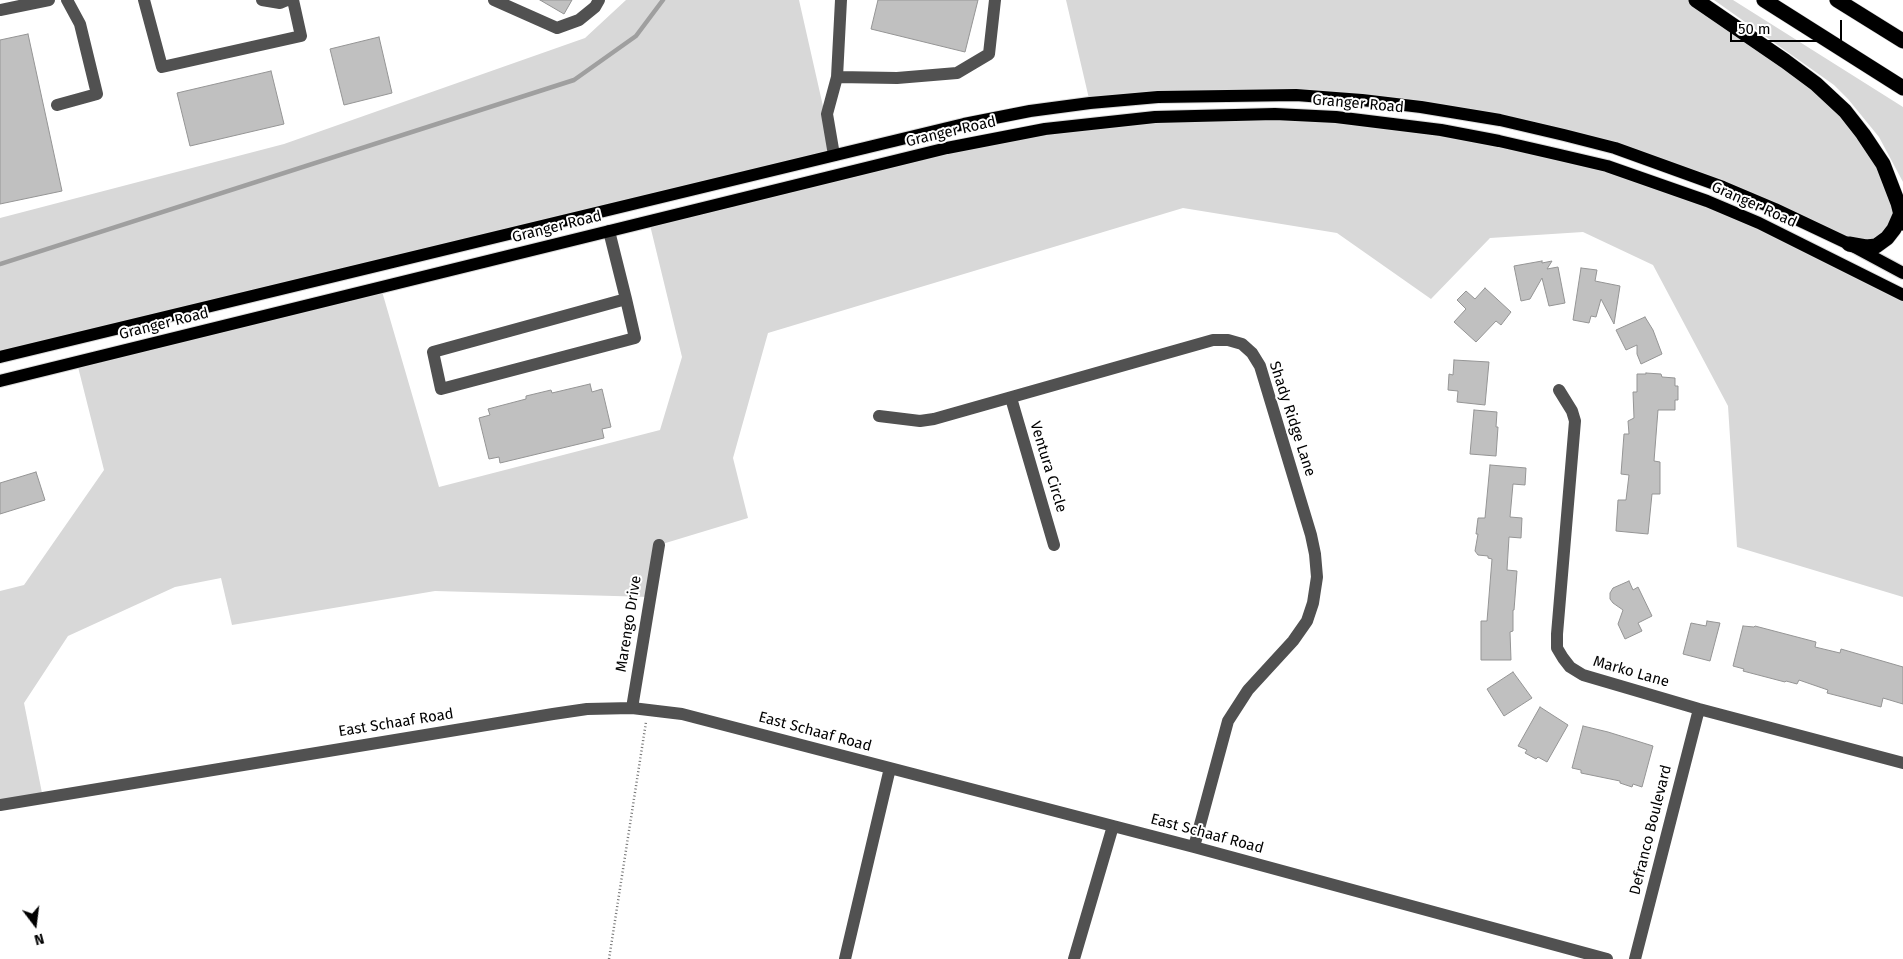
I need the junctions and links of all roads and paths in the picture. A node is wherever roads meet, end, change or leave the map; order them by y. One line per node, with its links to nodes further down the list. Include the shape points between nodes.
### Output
1 (49, 0): 14 (street)
2 (67, 0): 18 (street, via 80,24 97,94)
3 (144, 0): 6 (street, via 162,67 301,36)
4 (262, 0): 5 (street, via 280,4)
5 (287, 0)
6 (293, 0)
7 (494, 0): 8 (street, via 557,28 579,20)
8 (598, 0)
9 (841, 0): 16 (street)
10 (995, 0): 16 (street, via 989,54 957,73 897,78)
11 (1696, 0): 21 (highway, via 1816,84 1845,111 1883,164)
12 (1764, 0): 17 (highway)
13 (1838, 0): 15 (highway)
14 (0, 10)
15 (1903, 41)
16 (837, 77): 19 (street, via 827,114)
17 (1903, 88)
18 (57, 105)
19 (834, 155): 20 (main road); 23 (main road, Granger Road, via 964,124 1090,103 1241,95 1362,100 1500,120 1615,148 1724,187); 27 (main road, Granger Road)
20 (840, 174): 22 (main road, Granger Road); 25 (main road, Granger Road, via 997,138 1095,122 1275,114 1394,123 1500,140 1606,166 1659,183 1759,223)
21 (1902, 218): 23 (highway, via 1887,238 1876,246)
22 (608, 231): 26 (street); 28 (main road, Granger Road)
23 (1849, 244): 24 (main road, Granger Road)
24 (1903, 273)
25 (1903, 295)
26 (626, 300): 26 (street, via 635,338 441,390 433,352)
27 (0, 357)
28 (0, 382)
29 (1559, 390): 35 (street, Marko Lane, via 1575,421 1557,648 1570,667 1582,675)
30 (1011, 398): 31 (street, Shady Ridge Lane, via 920,421); 33 (street, Ventura Circle); 41 (street, Shady Ridge Lane, via 1213,340 1242,344 1260,366 1315,554 1314,603 1307,621 1293,641 1248,690 1228,722)
31 (879, 416)
32 (658, 545): 34 (street, Marengo Drive)
33 (1054, 545)
34 (632, 708): 36 (street, East Schaaf Road); 39 (street, East Schaaf Road, via 553,714)
35 (1699, 709): 37 (street, Marko Lane); 46 (street, Defranco Boulevard)
36 (647, 710): 38 (street, East Schaaf Road, via 682,714); 42 (path)
37 (1903, 763)
38 (890, 768): 40 (street, East Schaaf Road); 43 (street)
39 (0, 806)
40 (1113, 826): 41 (street, East Schaaf Road); 44 (street)
41 (1194, 847): 45 (street, East Schaaf Road)
42 (610, 959)
43 (845, 959)
44 (1074, 959)
45 (1607, 959)
46 (1635, 959)

